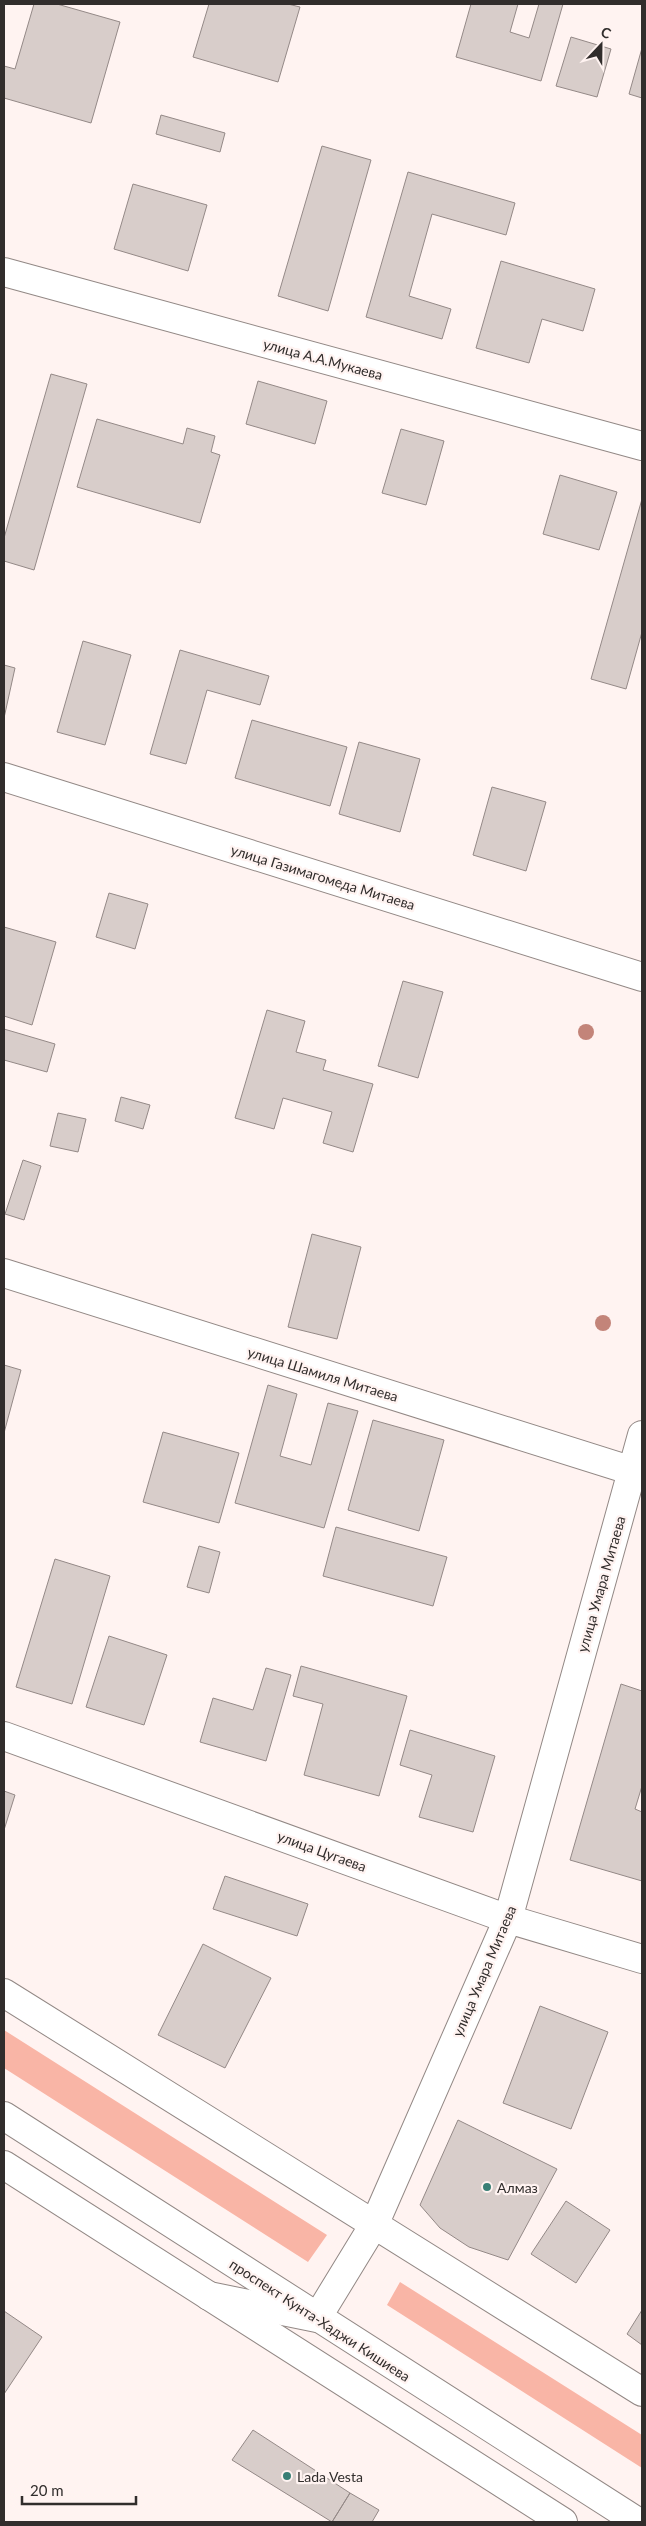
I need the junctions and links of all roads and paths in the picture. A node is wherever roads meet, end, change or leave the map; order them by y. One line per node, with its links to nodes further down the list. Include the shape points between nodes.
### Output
1 (4, 272): 2 (street, улица А.А.Мукаева)
2 (642, 446)
3 (4, 777): 4 (street, улица Газимагомеда Митаева)
4 (642, 977)
5 (4, 1273): 7 (street, улица Шамиля Митаева)
6 (642, 1435): 7 (street, улица Умара Митаева)
7 (638, 1472): 9 (street, улица Умара Митаева)
8 (4, 1736): 9 (street, улица Цугаева)
9 (508, 1919): 10 (street, улица Цугаева); 14 (street, улица Умара Митаева)
10 (642, 1959)
11 (4, 1993): 14 (street)
12 (4, 2116): 16 (street, проспект Кунта-Хаджи Кишиева)
13 (4, 2165): 15 (street)
14 (375, 2223): 16 (street, улица Умара Митаева); 17 (street)
15 (206, 2295): 16 (street); 18 (street)
16 (317, 2318): 19 (street, проспект Кунта-Хаджи Кишиева)
17 (642, 2392)
18 (563, 2522)
19 (638, 2522)

